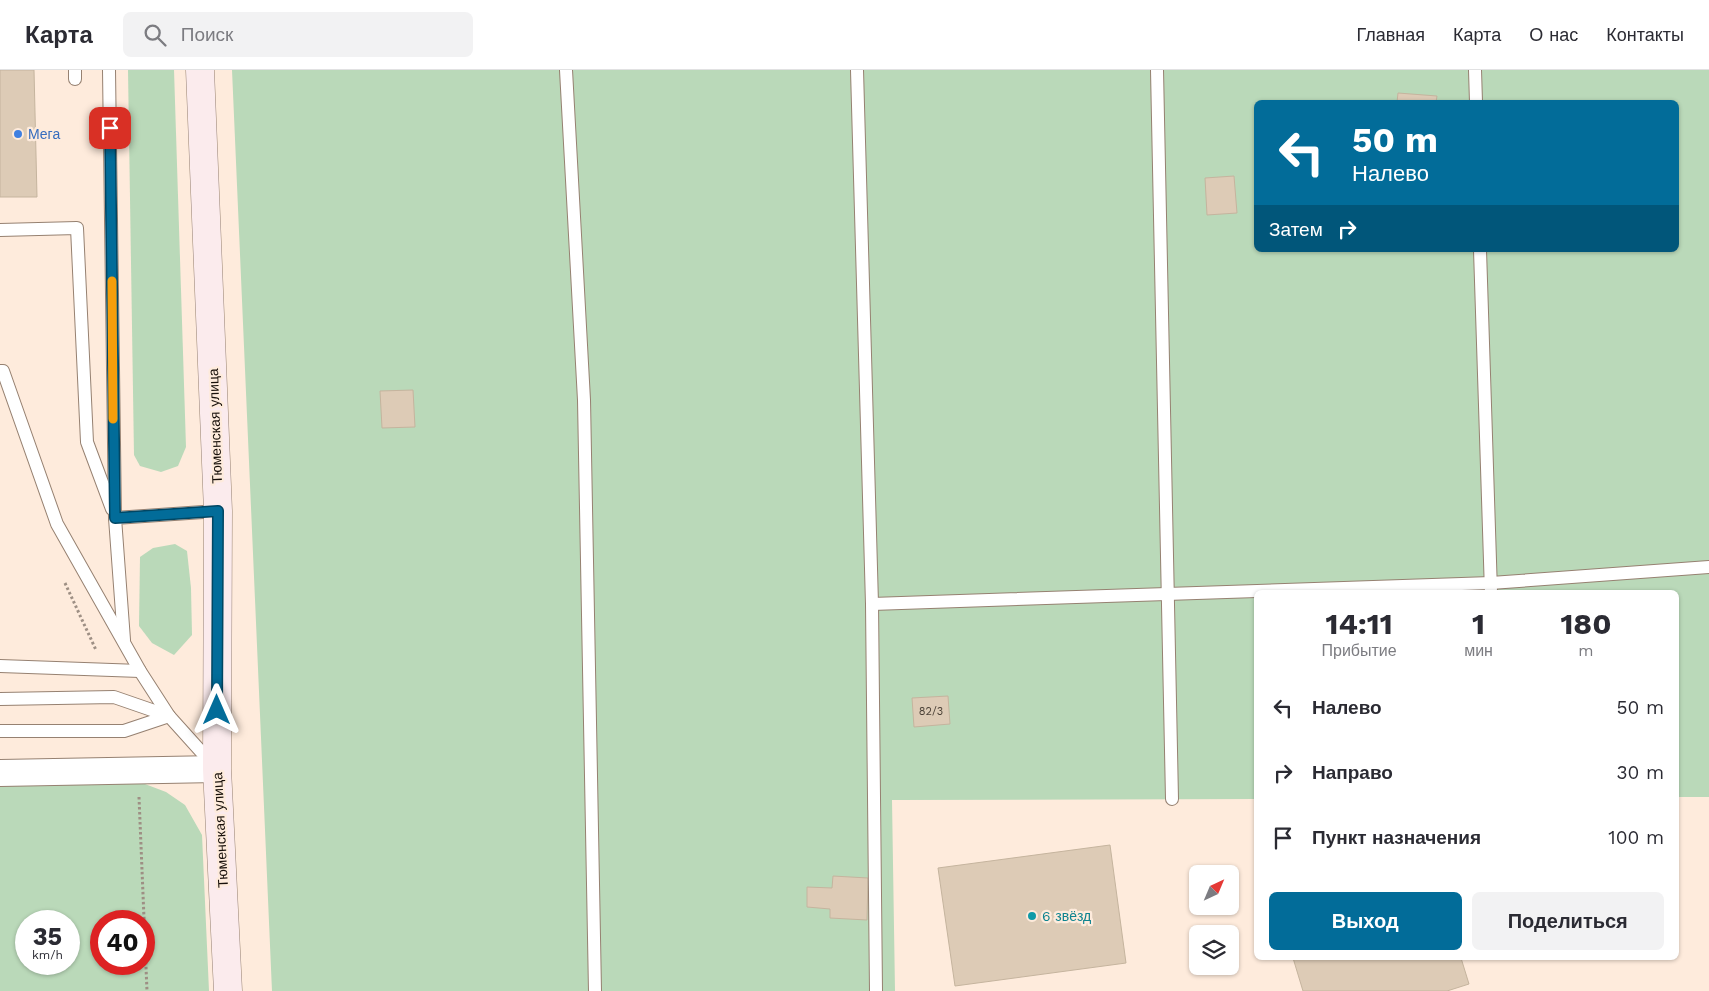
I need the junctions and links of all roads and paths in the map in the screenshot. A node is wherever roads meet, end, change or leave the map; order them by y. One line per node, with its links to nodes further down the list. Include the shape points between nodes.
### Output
1 (109, 70): 12 (lane)
2 (200, 70): 11 (street, Тюменская улица)
3 (566, 70): 31 (lane, via 584,400)
4 (857, 70): 18 (lane)
5 (1157, 70): 17 (lane)
6 (1475, 70): 7 (lane)
7 (1476, 100)
8 (0, 230): 12 (lane, via 77,228 87,442)
9 (1480, 252): 14 (lane)
10 (0, 371): 19 (lane, via 3,371 57,524)
11 (218, 511): 12 (lane); 25 (street, Тюменская улица)
12 (115, 518): 19 (lane)
13 (1709, 567): 14 (lane)
14 (1491, 588): 15 (lane)
15 (1383, 590)
16 (1254, 592): 17 (lane)
17 (1167, 594): 18 (lane); 28 (lane)
18 (872, 604): 32 (lane)
19 (125, 645): 21 (lane)
20 (0, 666): 21 (lane)
21 (140, 671): 23 (lane)
22 (0, 700): 23 (lane, via 114,697)
23 (169, 716): 24 (lane, via 124,731); 25 (lane)
24 (0, 731)
25 (217, 769): 26 (street); 30 (street, Тюменская улица)
26 (137, 771): 27 (street); 29 (path)
27 (0, 773)
28 (1172, 799)
29 (147, 991)
30 (228, 991)
31 (596, 991)
32 (876, 991)

